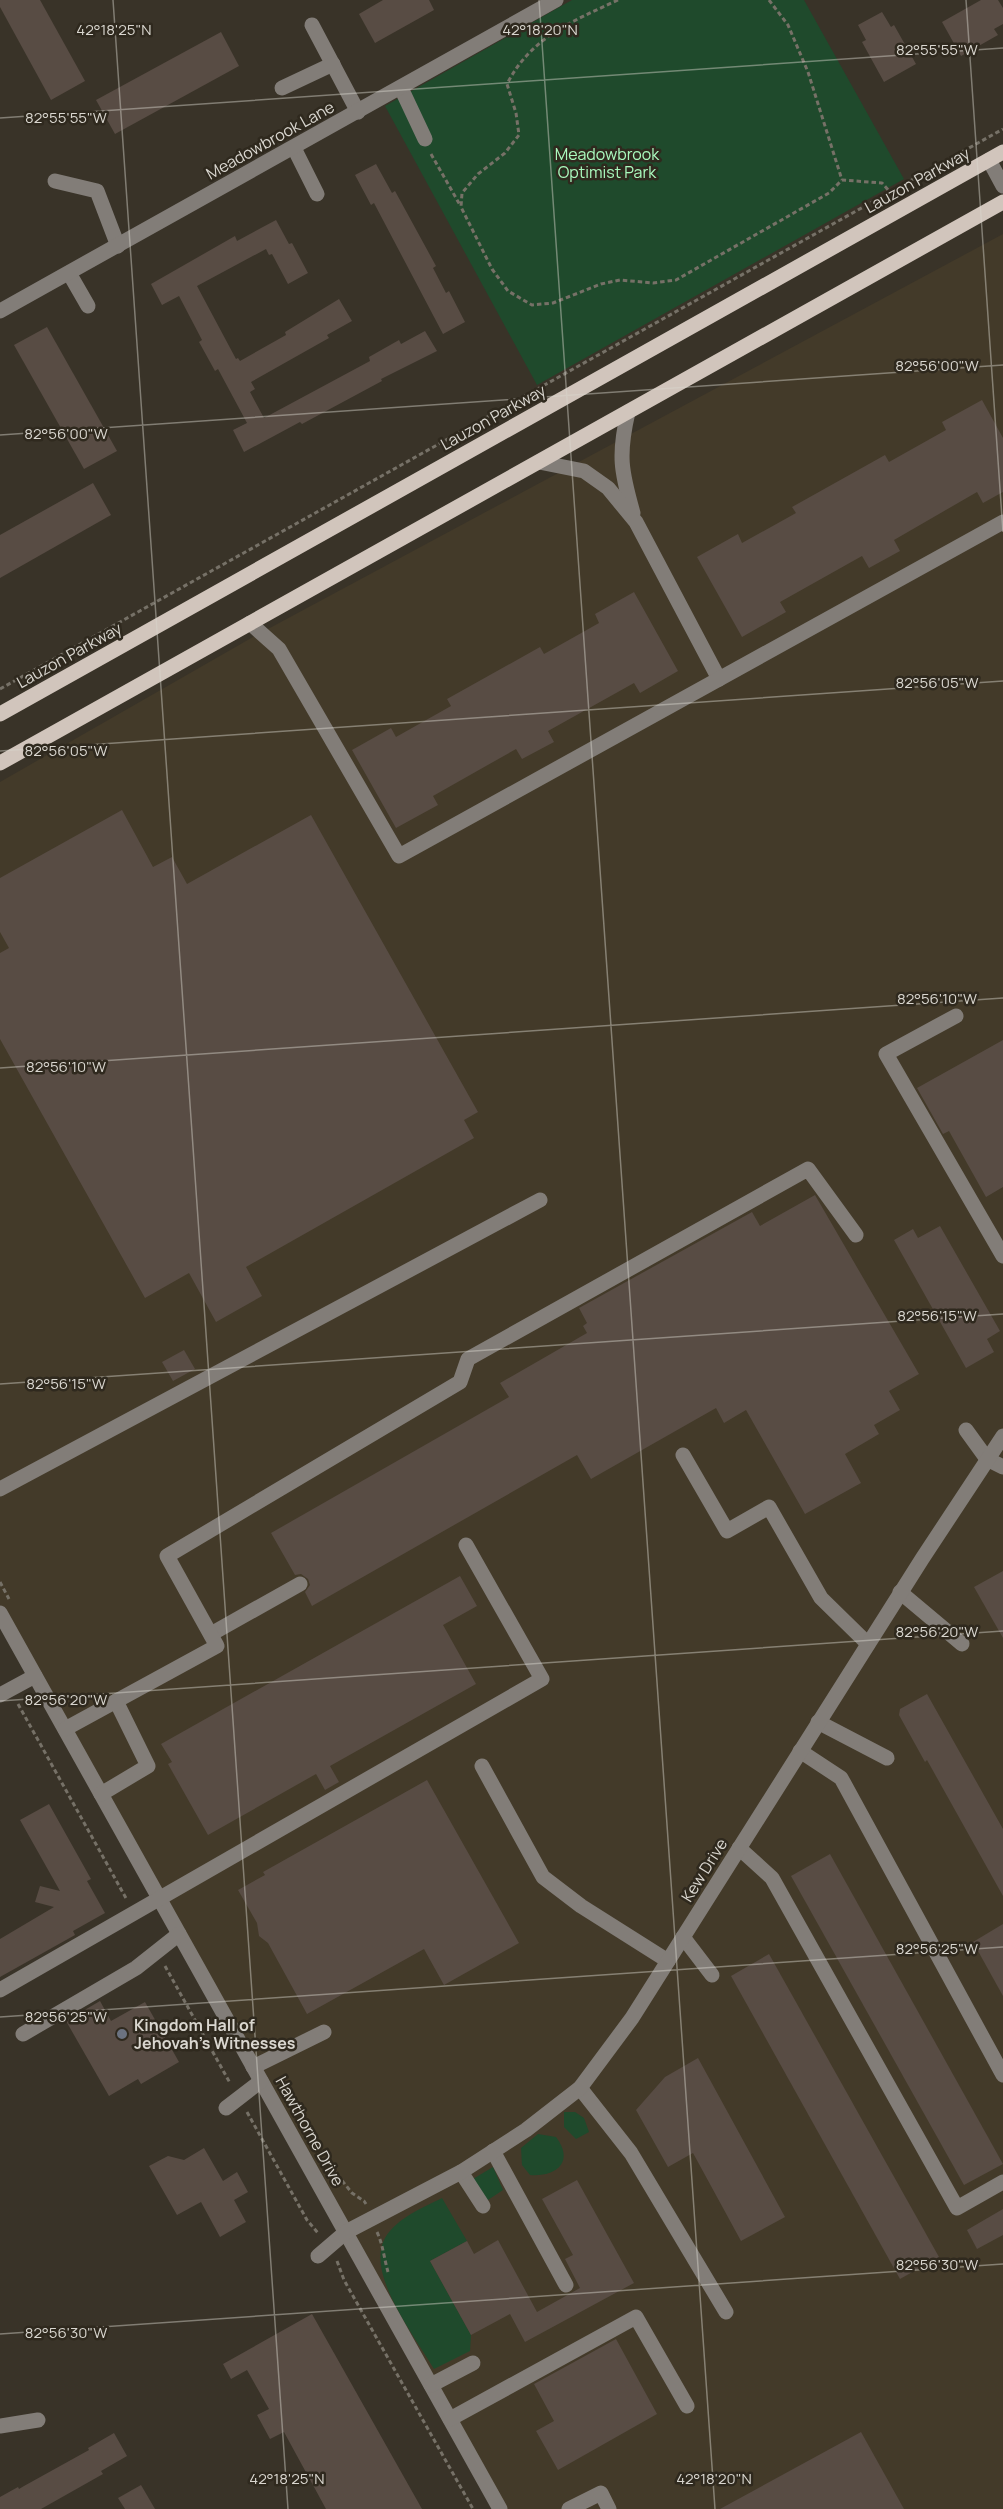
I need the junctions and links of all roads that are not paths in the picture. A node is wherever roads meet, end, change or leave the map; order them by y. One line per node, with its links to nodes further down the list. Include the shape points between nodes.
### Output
1 (551, 1): 5 (street, Meadowbrook Lane)
2 (312, 25): 3 (street)
3 (333, 64): 4 (street); 6 (street)
4 (282, 88)
5 (401, 88): 6 (street, Meadowbrook Lane); 7 (street)
6 (358, 112): 8 (street, Meadowbrook Lane)
7 (425, 139)
8 (294, 148): 12 (street); 14 (street, Meadowbrook Lane)
9 (996, 156): 11 (street); 24 (main road, Lauzon Parkway)
10 (55, 181): 14 (street, via 97,191)
11 (1003, 186)
12 (317, 194)
13 (1003, 202): 18 (main road)
14 (118, 246): 15 (street, Meadowbrook Lane)
15 (69, 273): 16 (street); 17 (street, Meadowbrook Lane)
16 (88, 306)
17 (0, 311)
18 (628, 412): 19 (main road); 20 (street, via 621,442 623,476)
19 (539, 462): 20 (street, via 584,471 608,488); 22 (main road)
20 (636, 522): 23 (street)
21 (1003, 522): 23 (street)
22 (250, 623): 23 (street, via 279,649 399,856); 25 (main road)
23 (719, 679)
24 (0, 714)
25 (0, 763)
26 (956, 1016): 29 (street, via 886,1054)
27 (540, 1200): 35 (street)
28 (856, 1235): 40 (street, via 808,1169 468,1359 460,1382 167,1556)
29 (1003, 1256)
30 (966, 1430): 33 (street)
31 (1003, 1436): 33 (street, Kew Drive)
32 (683, 1455): 41 (street, via 727,1531 769,1507 820,1598)
33 (987, 1459): 34 (street); 38 (street, Kew Drive)
34 (1003, 1467)
35 (0, 1489)
36 (466, 1545): 53 (street, via 542,1679)
37 (300, 1584): 40 (street)
38 (900, 1592): 41 (street, Kew Drive); 42 (street)
39 (0, 1614): 43 (street, Hawthorne Drive)
40 (210, 1634): 45 (street, via 217,1646)
41 (868, 1644): 46 (street, Kew Drive)
42 (962, 1644)
43 (35, 1676): 44 (street); 47 (street, Hawthorne Drive)
44 (0, 1695)
45 (116, 1701): 47 (street); 51 (street, via 148,1766)
46 (818, 1722): 48 (street, Kew Drive); 49 (street)
47 (64, 1729): 51 (street, Hawthorne Drive)
48 (800, 1751): 52 (street, Kew Drive); 62 (street, via 841,1778)
49 (887, 1758)
50 (482, 1766): 56 (street, via 543,1877)
51 (101, 1794): 53 (street, Hawthorne Drive)
52 (739, 1848): 55 (street, Kew Drive); 68 (street, via 772,1878 957,2208)
53 (159, 1898): 54 (street, Hawthorne Drive); 58 (street)
54 (179, 1934): 60 (street, via 136,1968); 61 (street, Hawthorne Drive)
55 (683, 1937): 56 (street, Kew Drive); 57 (street)
56 (668, 1961): 64 (street, Kew Drive)
57 (712, 1975)
58 (0, 1990)
59 (324, 2032): 61 (street)
60 (23, 2034)
61 (253, 2067): 63 (street, Hawthorne Drive)
62 (1003, 2075)
63 (261, 2081): 65 (street); 70 (street, Hawthorne Drive)
64 (580, 2088): 66 (street, Kew Drive); 73 (street, via 631,2153)
65 (226, 2108)
66 (493, 2151): 67 (street, Kew Drive); 72 (street)
67 (462, 2172): 69 (street); 70 (street, Kew Drive)
68 (1003, 2182)
69 (483, 2206)
70 (346, 2232): 71 (street, Kew Drive); 75 (street, Hawthorne Drive)
71 (318, 2256)
72 (566, 2285)
73 (726, 2312)
74 (473, 2363): 75 (street)
75 (431, 2385): 77 (street, Hawthorne Drive)
76 (687, 2406): 77 (street, via 636,2317)
77 (450, 2419): 80 (street, Hawthorne Drive)
78 (38, 2420): 79 (street)
79 (1, 2426)
80 (500, 2509)
81 (569, 2509): 82 (street, via 601,2493)
82 (609, 2509)

